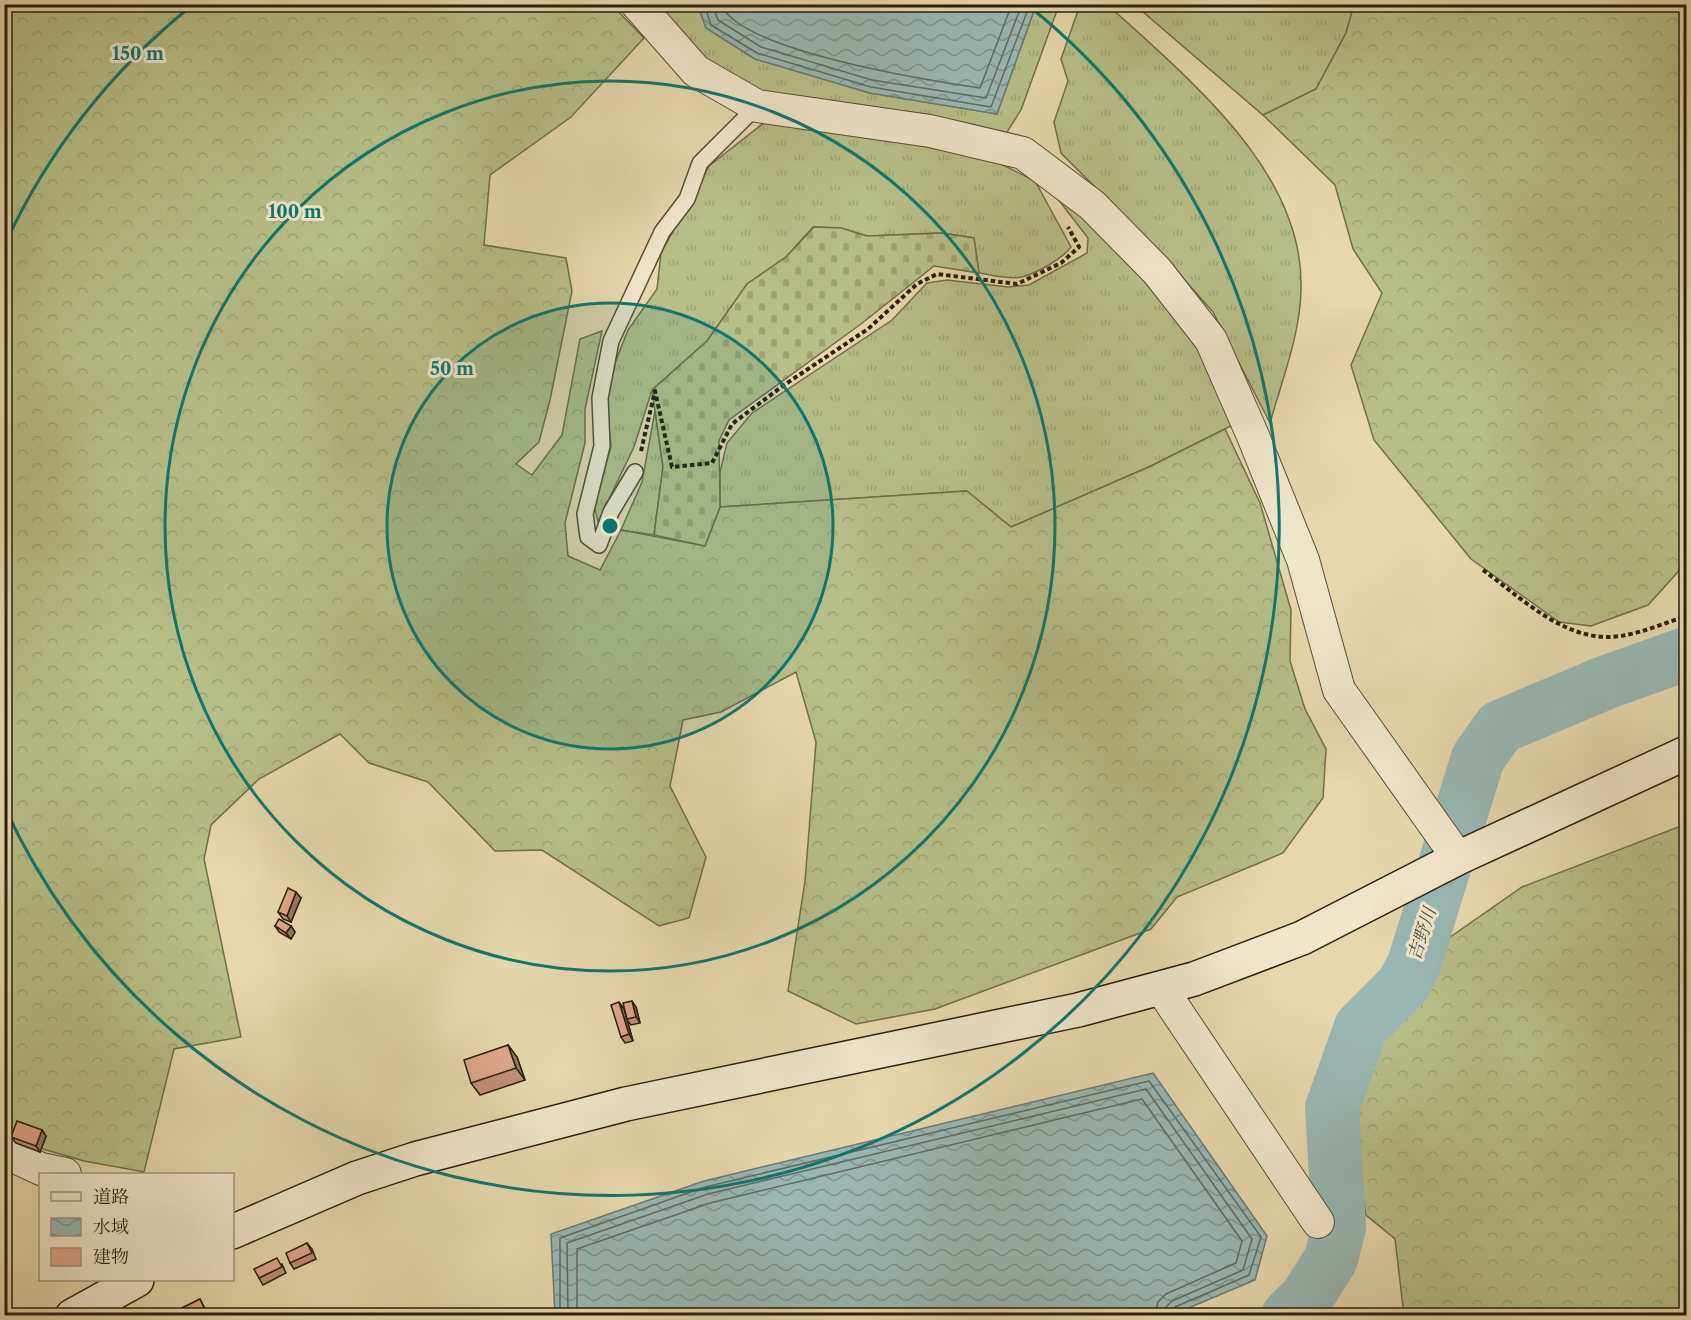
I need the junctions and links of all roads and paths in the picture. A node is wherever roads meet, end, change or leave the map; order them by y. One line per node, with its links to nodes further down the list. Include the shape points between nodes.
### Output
1 (637, 4): 2 (street, via 696,71)
2 (757, 106): 4 (lane, via 699,163 687,200 662,232 611,341 600,398 602,446 585,514 588,537 600,545 611,512); 8 (street, via 930,132 1023,153 1092,205 1157,270 1210,340 1253,436 1303,560 1338,690)
3 (1064, 220): 4 (path, via 1079,247 1061,263 1017,284 938,274 917,284 868,329 732,424 712,463 672,467 655,391)
4 (635, 472)
5 (1483, 570): 6 (path, via 1561,626 1585,634 1620,637)
6 (1686, 616)
7 (1686, 753): 8 (street)
8 (1458, 858): 9 (street, via 1302,938)
9 (1161, 988): 12 (street); 13 (street, via 1078,1010 626,1104 426,1156 357,1179)
10 (4, 1152): 11 (street)
11 (60, 1173)
12 (1318, 1221)
13 (234, 1231)
14 (135, 1281): 15 (street)
15 (72, 1316)

